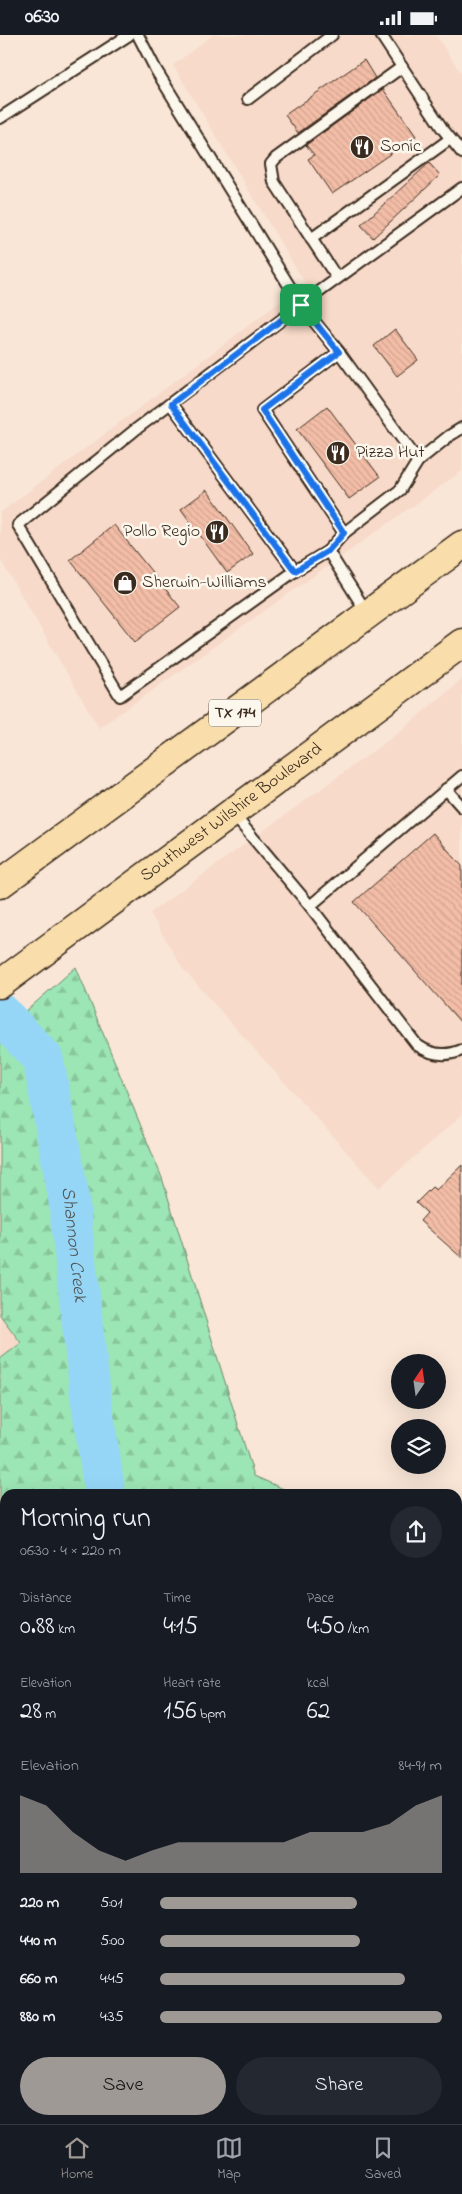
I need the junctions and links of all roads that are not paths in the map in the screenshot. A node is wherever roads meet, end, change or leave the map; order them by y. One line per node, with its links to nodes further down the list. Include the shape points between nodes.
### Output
1 (129, 35): 7 (lane)
2 (138, 35): 13 (lane, via 156,70)
3 (332, 35): 6 (lane)
4 (381, 35): 5 (lane)
5 (402, 67): 8 (lane); 11 (lane, via 271,164 274,181)
6 (248, 99)
7 (0, 118)
8 (450, 139): 9 (lane); 11 (lane)
9 (462, 153)
10 (462, 188): 12 (lane)
11 (311, 239): 12 (lane)
12 (337, 277): 13 (lane)
13 (301, 305): 14 (lane); 15 (lane)
14 (339, 352): 17 (lane); 18 (lane, via 262,410)
15 (171, 404): 21 (lane); 21 (lane, via 18,525 120,695)
16 (462, 428): 17 (lane)
17 (418, 461): 18 (lane, via 400,490)
18 (344, 533): 20 (lane)
19 (462, 545): 22 (main road, TX 174)
20 (328, 551): 21 (lane); 22 (lane)
21 (295, 571)
22 (368, 615): 28 (main road, TX 174)
23 (462, 643): 27 (main road, Southwest Wilshire Boulevard)
24 (462, 776): 25 (lane)
25 (446, 789): 26 (lane); 29 (lane)
26 (462, 807)
27 (232, 813): 29 (lane); 30 (main road, Southwest Wilshire Boulevard)
28 (3, 882)
29 (310, 906): 31 (lane, via 417,1045 434,1054 445,1055)
30 (0, 984)
31 (462, 1050)

